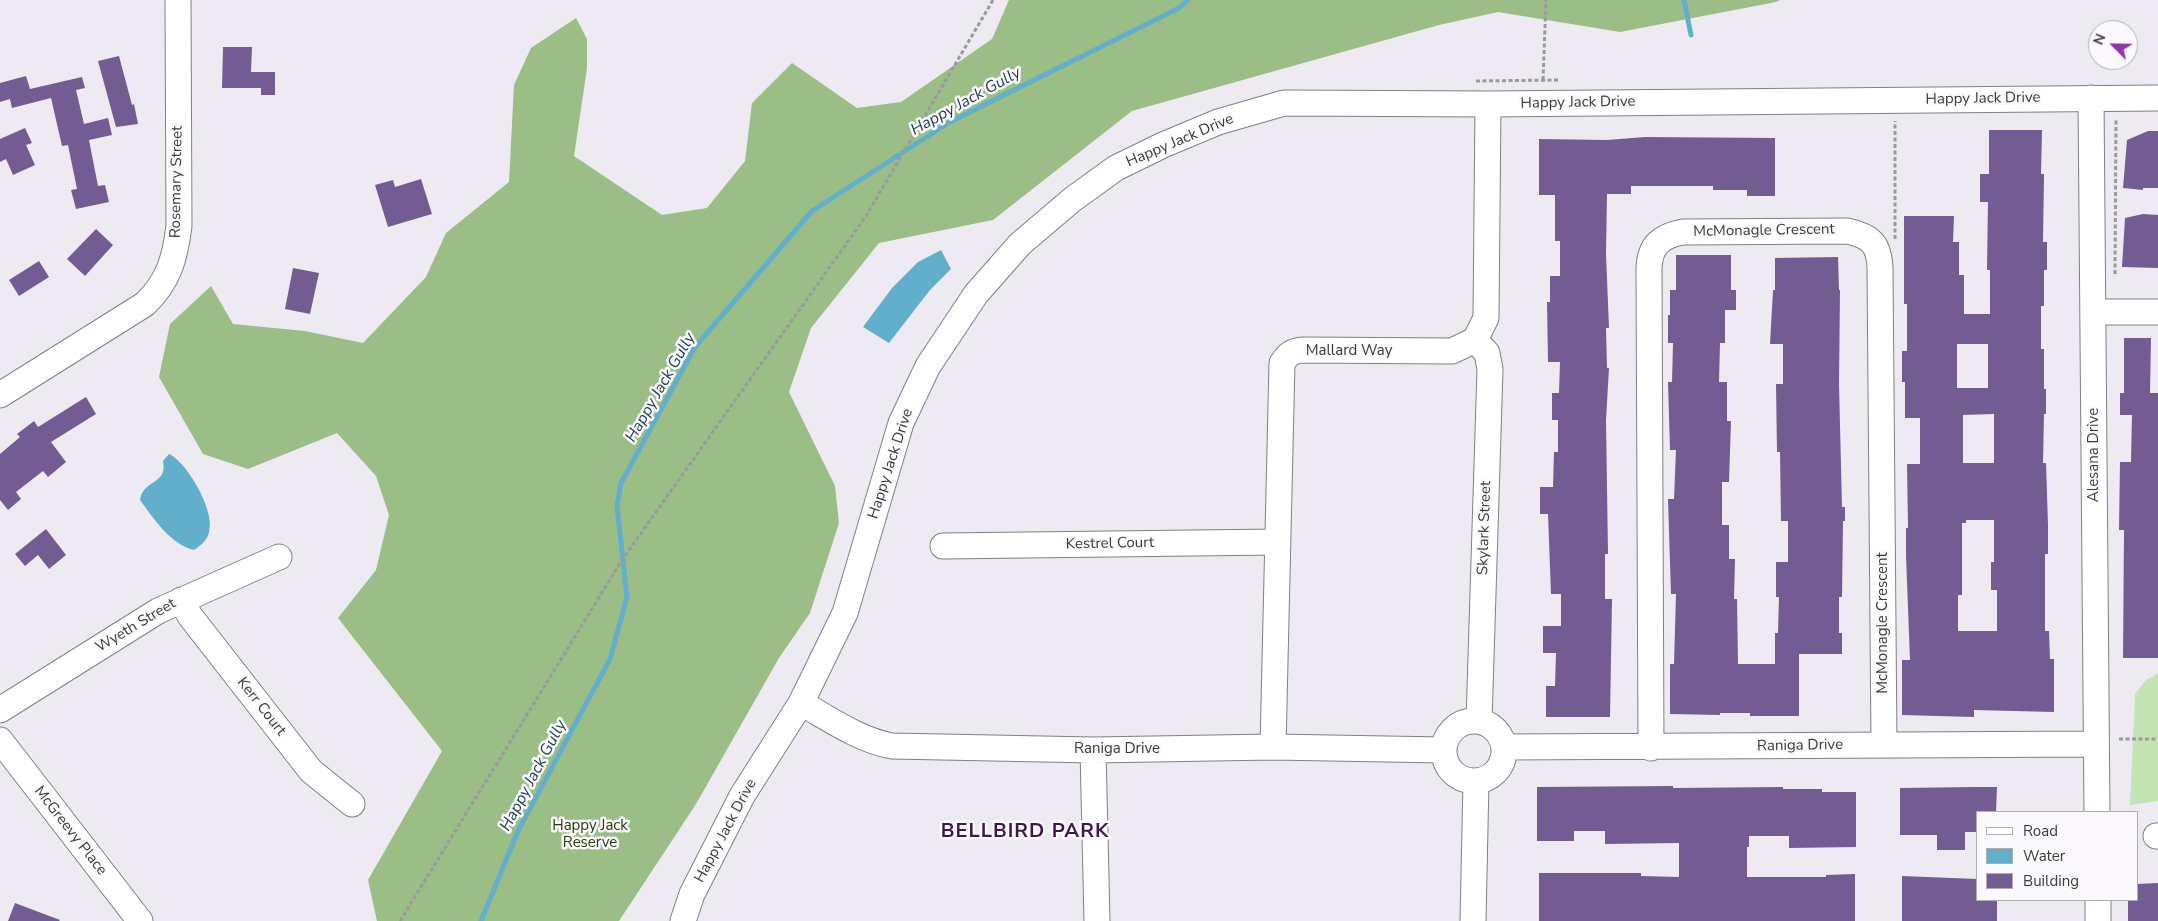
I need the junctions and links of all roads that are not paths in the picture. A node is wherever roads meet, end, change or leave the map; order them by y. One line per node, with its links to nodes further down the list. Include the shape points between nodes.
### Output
1 (178, 0): 8 (street, Rosemary Street, via 179,226 171,266 156,293 145,304)
2 (2091, 98): 3 (street, Happy Jack Drive); 4 (street, Happy Jack Drive); 5 (street, Alesana Drive)
3 (2158, 98)
4 (1488, 104): 7 (street, via 1486,318); 13 (street, Happy Jack Drive, via 1284,104 1218,122 1116,168 1020,244 976,294 928,366 901,423 845,613)
5 (2094, 312): 6 (street); 17 (street, Alesana Drive)
6 (2158, 312)
7 (1475, 340): 9 (street, Mallard Way, via 1452,351 1303,350 1287,355 1280,373); 15 (street, Skylark Street, via 1487,353 1490,368)
8 (0, 395)
9 (1277, 542): 10 (street, Kestrel Court); 19 (street, Mallard Way)
10 (943, 546)
11 (280, 557): 12 (street, Wyeth Street)
12 (181, 600): 14 (street, Wyeth Street, via 158,611); 25 (street, Kerr Court, via 190,616 311,771)
13 (801, 703): 22 (street, Raniga Drive, via 878,744); 29 (street, Happy Jack Drive, via 742,796 692,894)
14 (0, 710)
15 (1479, 721): 20 (street, via 1496,730); 23 (street, via 1459,725 1446,740)
16 (0, 740): 28 (street, McGreevy Place)
17 (2108, 742): 18 (street, Raniga Drive); 26 (street, Alesana Drive)
18 (1884, 746): 21 (street, Raniga Drive); 21 (street, McMonagle Crescent, via 1880,268 1876,246 1869,239 1847,231 1693,232 1670,234 1660,240 1649,260)
19 (1273, 747): 22 (street, Raniga Drive); 23 (street, Raniga Drive)
20 (1504, 747): 21 (street, Raniga Drive); 24 (street, via 1500,767 1494,774)
21 (1651, 748)
22 (1092, 750): 30 (street)
23 (1444, 750): 24 (street, via 1450,769 1466,780)
24 (1476, 781): 31 (street)
25 (352, 804)
26 (2097, 811)
27 (2098, 901): 32 (street)
28 (140, 921)
29 (683, 921)
30 (1097, 921)
31 (1473, 921)
32 (2098, 921)

